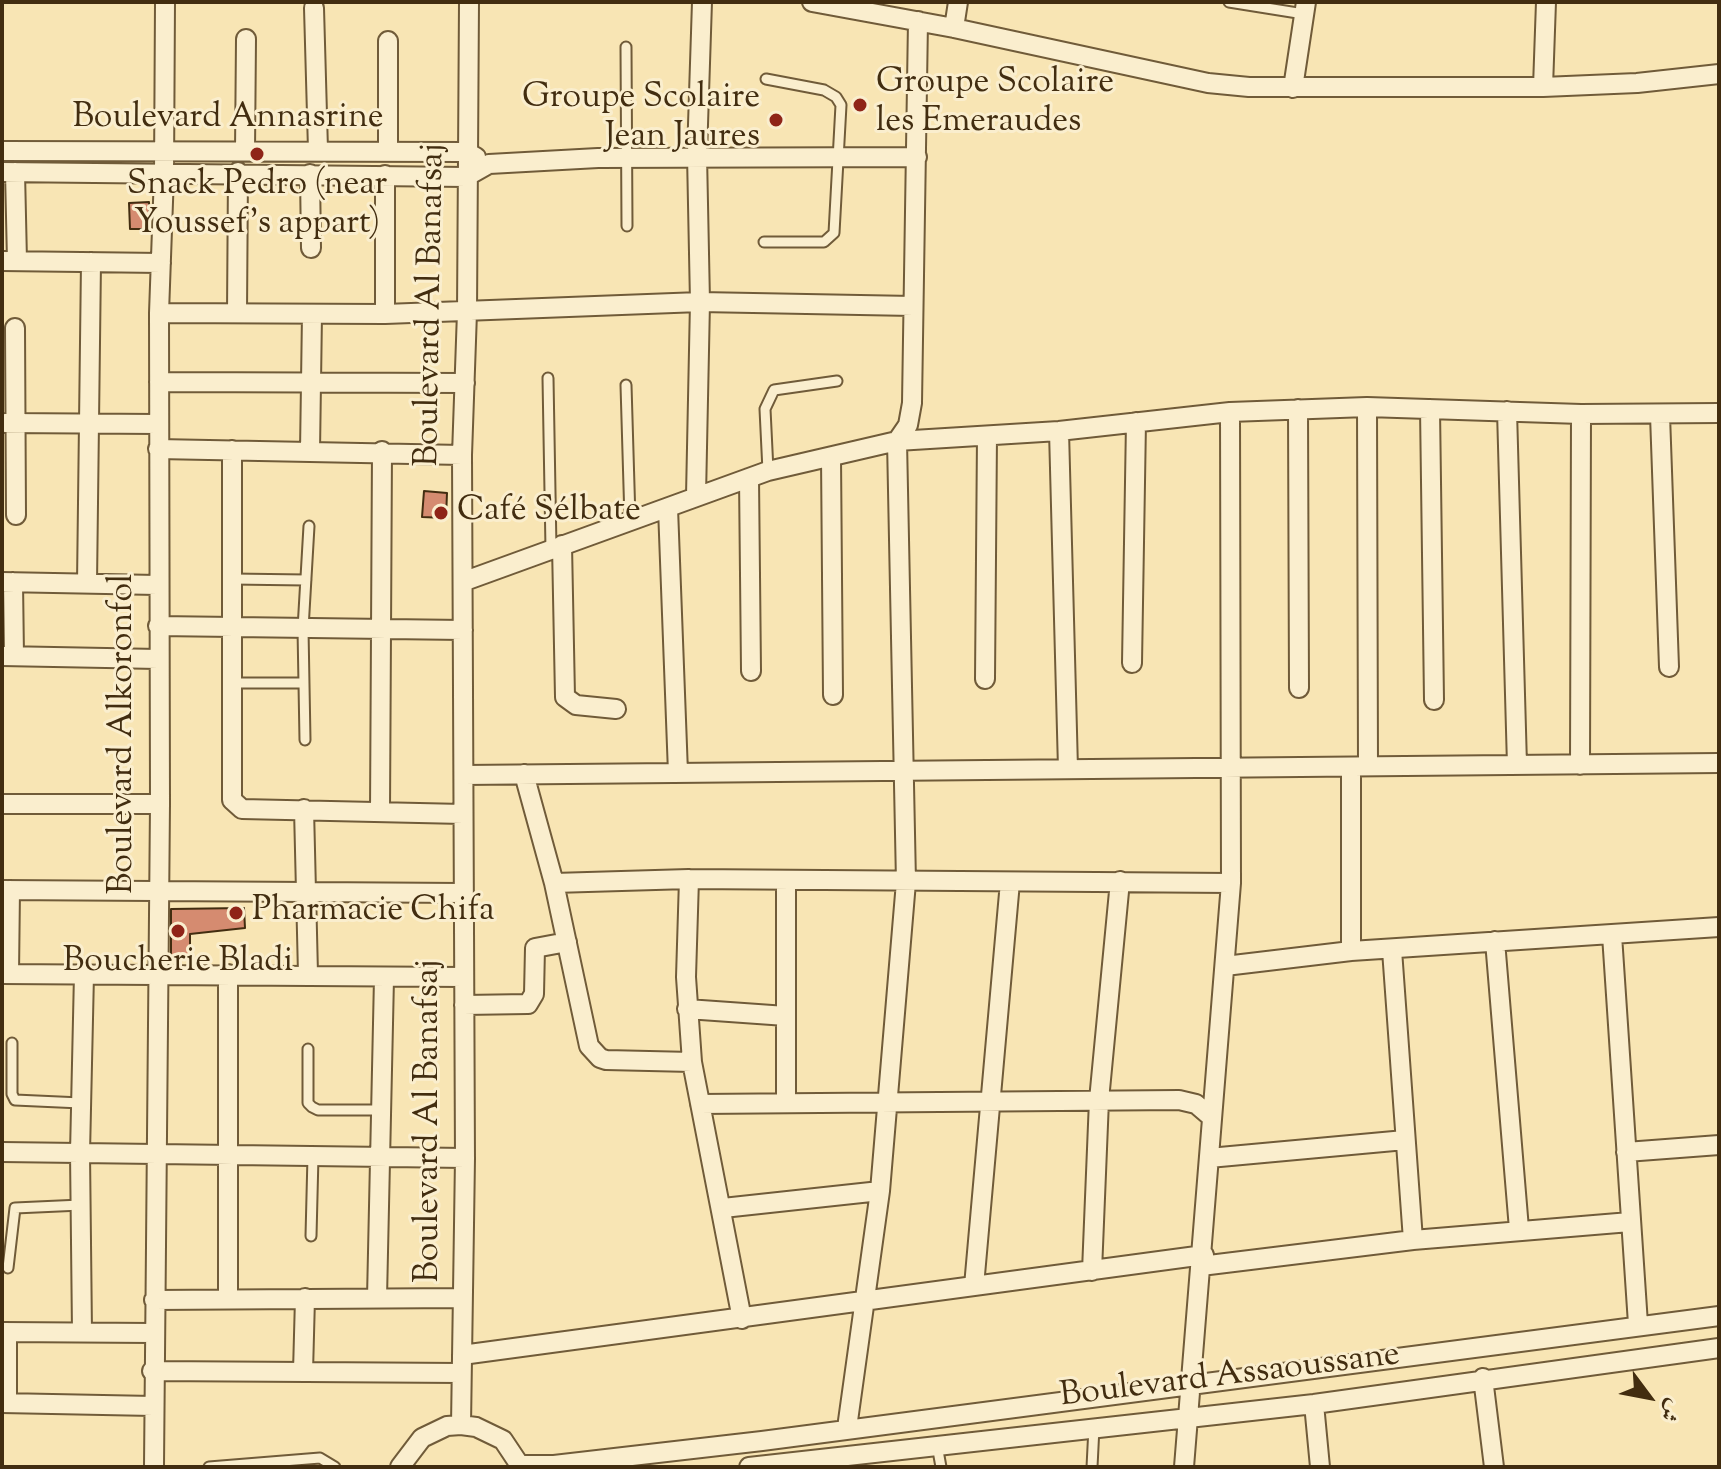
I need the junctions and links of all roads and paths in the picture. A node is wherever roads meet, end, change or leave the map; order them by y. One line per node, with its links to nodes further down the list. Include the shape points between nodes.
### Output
1 (165, 2): 21 (street, Boulevard Alkoronfol)
2 (469, 2): 24 (street, Boulevard Al Banafsaj)
3 (702, 2): 25 (street)
4 (812, 2): 10 (street)
5 (958, 2): 11 (street)
6 (1229, 2): 9 (lane)
7 (1546, 2): 17 (street)
8 (314, 8): 19 (street)
9 (1305, 8): 18 (street)
10 (918, 21): 11 (street); 28 (street)
11 (954, 28): 18 (street, via 1208,83)
12 (246, 39): 22 (street)
13 (388, 41): 23 (street)
14 (626, 47): 27 (lane)
15 (1719, 74): 17 (street)
16 (766, 79): 26 (lane, via 836,97 841,105)
17 (1543, 87): 18 (street)
18 (1293, 88)
19 (318, 150): 22 (street, Boulevard Annasrine); 23 (street, Boulevard Annasrine)
20 (2, 151): 21 (street, Boulevard Annasrine)
21 (165, 151): 22 (street, Boulevard Annasrine); 32 (street, Boulevard Alkoronfol)
22 (245, 151)
23 (388, 151): 24 (street, Boulevard Annasrine)
24 (467, 152): 29 (street, Boulevard Annasrine); 35 (street, Boulevard Al Banafsaj)
25 (697, 155): 26 (street); 27 (street); 42 (street)
26 (836, 156): 28 (street); 37 (lane, via 830,239)
27 (625, 157): 29 (street); 36 (lane)
28 (917, 157): 43 (street)
29 (489, 164): 35 (street)
30 (9, 172): 32 (street, Boulevard Annasrine); 39 (street)
31 (238, 172): 32 (street, Boulevard Annasrine); 33 (street, Boulevard Annasrine); 46 (street)
32 (164, 174): 41 (street, Boulevard Alkoronfol)
33 (310, 174): 34 (street, Boulevard Annasrine); 38 (street)
34 (385, 175): 35 (street, Boulevard Annasrine); 48 (street)
35 (466, 177): 44 (street, Boulevard Al Banafsaj)
36 (627, 226)
37 (764, 242)
38 (311, 248)
39 (10, 261): 40 (street)
40 (91, 262): 41 (street); 66 (street)
41 (161, 263): 45 (street, Boulevard Alkoronfol)
42 (700, 302): 43 (street); 44 (street); 79 (street)
43 (913, 306): 70 (street, via 912,403 908,425)
44 (467, 312): 48 (street); 54 (street, Boulevard Al Banafsaj)
45 (159, 313): 46 (street); 53 (street, Boulevard Alkoronfol)
46 (237, 313): 47 (street)
47 (312, 314): 48 (street); 51 (street)
48 (385, 314)
49 (15, 328): 65 (street)
50 (548, 378): 84 (lane)
51 (312, 381): 53 (street); 54 (street); 73 (street)
52 (837, 381): 77 (lane, via 774,390 765,409)
53 (159, 382): 67 (street, Boulevard Alkoronfol)
54 (465, 383): 75 (street, Boulevard Al Banafsaj)
55 (626, 385): 82 (lane)
56 (1367, 407): 57 (street); 58 (street); 112 (street)
57 (1298, 409): 60 (street); 104 (street)
58 (1430, 409): 59 (street); 106 (street)
59 (1507, 411): 62 (street); 110 (street)
60 (1230, 412): 64 (street); 113 (street)
61 (1719, 413): 63 (street)
62 (1581, 414): 63 (street); 111 (street)
63 (1660, 415): 99 (street)
64 (1136, 422): 68 (street); 98 (street)
65 (8, 423): 66 (street); 81 (street)
66 (89, 424): 67 (street); 89 (street)
67 (158, 424): 71 (street, Boulevard Alkoronfol)
68 (1059, 431): 69 (street); 114 (street)
69 (987, 436): 70 (street); 101 (street)
70 (897, 441): 76 (street); 115 (street)
71 (158, 449): 72 (street); 90 (street, Boulevard Alkoronfol)
72 (232, 450): 73 (street); 85 (street)
73 (310, 451): 74 (street)
74 (382, 451): 75 (street); 94 (street)
75 (462, 455): 87 (street, Boulevard Al Banafsaj)
76 (831, 457): 77 (street); 105 (street)
77 (768, 471): 78 (street)
78 (749, 478): 79 (street); 100 (street)
79 (696, 496): 80 (street)
80 (668, 508): 82 (street); 116 (street)
81 (16, 515)
82 (630, 520): 84 (street)
83 (309, 526): 86 (lane)
84 (557, 547): 87 (street); 107 (street, via 565,697 576,705)
85 (232, 579): 86 (lane); 92 (street)
86 (306, 580): 93 (lane)
87 (465, 581): 95 (street, Boulevard Al Banafsaj)
88 (7, 582): 89 (street); 96 (street)
89 (87, 583): 90 (street)
90 (157, 585): 91 (street, Boulevard Alkoronfol)
91 (158, 626): 92 (street); 97 (street, Boulevard Alkoronfol)
92 (233, 628): 93 (street); 102 (street)
93 (303, 629): 94 (street); 103 (lane)
94 (380, 630): 95 (street); 122 (street)
95 (463, 630): 118 (street, Boulevard Al Banafsaj)
96 (8, 656): 97 (street)
97 (158, 659): 120 (street, Boulevard Alkoronfol)
98 (1132, 663)
99 (1669, 667)
100 (751, 671)
101 (985, 679)
102 (232, 683): 103 (lane); 121 (street, via 232,800 242,809)
103 (304, 683): 108 (lane)
104 (1299, 688)
105 (833, 695)
106 (1434, 700)
107 (616, 709)
108 (305, 740)
109 (1719, 763): 111 (street)
110 (1517, 765): 111 (street); 112 (street)
111 (1580, 765)
112 (1360, 766): 113 (street); 140 (street)
113 (1231, 768): 114 (street); 130 (street)
114 (1068, 769): 115 (street)
115 (902, 771): 116 (street); 127 (street)
116 (678, 773): 117 (street)
117 (524, 774): 118 (street); 129 (street)
118 (464, 775): 123 (street, Boulevard Al Banafsaj)
119 (2, 804): 120 (street)
120 (160, 804): 132 (street, Boulevard Alkoronfol)
121 (304, 809): 122 (street); 133 (street)
122 (380, 812): 123 (street)
123 (463, 814): 134 (street, Boulevard Al Banafsaj)
124 (689, 879): 125 (street); 129 (street); 150 (street)
125 (786, 881): 127 (street); 151 (street)
126 (1120, 881): 128 (street); 130 (street); 155 (street)
127 (906, 882): 128 (street); 157 (street)
128 (1010, 882): 156 (street)
129 (554, 883): 138 (street)
130 (1231, 883): 141 (street)
131 (6, 890): 132 (street); 142 (street)
132 (157, 890): 133 (street); 144 (street, Boulevard Alkoronfol)
133 (306, 891): 134 (street); 146 (street)
134 (462, 893): 147 (street, Boulevard Al Banafsaj)
135 (1719, 927): 136 (street)
136 (1612, 935): 137 (street); 166 (street)
137 (1495, 941): 139 (street); 178 (street)
138 (567, 942): 149 (street, via 535,948 534,994 528,1004); 154 (street, via 593,1053 606,1060)
139 (1392, 950): 140 (street); 163 (street)
140 (1351, 951): 141 (street)
141 (1225, 966): 162 (street)
142 (6, 974): 143 (street)
143 (84, 974): 144 (street); 158 (street)
144 (157, 974): 145 (street); 168 (street, Boulevard Alkoronfol)
145 (228, 974): 146 (street); 169 (street)
146 (308, 974): 148 (street)
147 (464, 977): 148 (street); 149 (street, Boulevard Al Banafsaj)
148 (384, 978): 161 (street)
149 (464, 1005): 172 (street, Boulevard Al Banafsaj)
150 (687, 1009): 151 (street); 154 (street)
151 (786, 1016): 159 (street)
152 (12, 1043): 158 (lane, via 15,1100)
153 (308, 1049): 161 (lane, via 312,1107)
154 (692, 1062): 160 (street)
155 (1099, 1100): 156 (street); 162 (street, via 1179,1100 1196,1104); 183 (street)
156 (992, 1101): 157 (street); 184 (street)
157 (889, 1102): 159 (street); 174 (street)
158 (81, 1103): 167 (street)
159 (786, 1103): 160 (street)
160 (700, 1104): 176 (street)
161 (381, 1110): 171 (street)
162 (1210, 1116): 173 (street)
163 (1405, 1140): 173 (street); 180 (street)
164 (1719, 1145): 166 (street)
165 (2, 1152): 167 (street)
166 (1626, 1152): 177 (street)
167 (80, 1153): 168 (street); 175 (street)
168 (156, 1153): 169 (street); 189 (street, Boulevard Alkoronfol)
169 (229, 1154): 170 (street); 185 (street)
170 (313, 1156): 171 (street); 179 (lane)
171 (380, 1157): 172 (street); 187 (street)
172 (465, 1158): 188 (street, Boulevard Al Banafsaj)
173 (1209, 1158): 181 (street)
174 (880, 1191): 176 (street); 190 (street)
175 (81, 1205): 182 (lane, via 15,1208); 195 (street)
176 (723, 1208): 192 (street)
177 (1630, 1222): 178 (street); 193 (street)
178 (1519, 1229): 180 (street)
179 (311, 1236)
180 (1413, 1240): 181 (street)
181 (1203, 1261): 183 (street); 202 (street)
182 (8, 1268)
183 (1092, 1271): 184 (street)
184 (974, 1286): 190 (street)
185 (228, 1298): 186 (street); 189 (street)
186 (305, 1298): 187 (street); 200 (street)
187 (377, 1298): 188 (street)
188 (462, 1298): 198 (street, Boulevard Al Banafsaj)
189 (154, 1300): 196 (street, Boulevard Alkoronfol)
190 (866, 1300): 192 (street); 209 (street)
191 (1719, 1316): 193 (street, Boulevard Assaoussane)
192 (742, 1319): 198 (street)
193 (1638, 1324): 202 (street, Boulevard Assaoussane)
194 (4, 1332): 195 (street); 203 (street)
195 (82, 1332): 196 (street)
196 (153, 1333): 199 (street, Boulevard Alkoronfol)
197 (1719, 1348): 201 (street, Boulevard Assaoussane)
198 (461, 1364): 200 (street); 207 (street, Boulevard Al Banafsaj)
199 (152, 1371): 200 (street); 205 (street, Boulevard Alkoronfol)
200 (303, 1372)
201 (1483, 1378): 204 (street, Boulevard Assaoussane); 221 (street)
202 (1190, 1383): 206 (street); 209 (street, Boulevard Assaoussane)
203 (5, 1403): 205 (street)
204 (1314, 1404): 206 (street, Boulevard Assaoussane); 220 (street)
205 (153, 1406): 213 (street, Boulevard Alkoronfol)
206 (1188, 1416): 208 (street, Boulevard Assaoussane); 219 (street)
207 (461, 1425): 211 (street, via 503,1440); 216 (street, via 422,1438)
208 (1094, 1427): 210 (street, Boulevard Assaoussane); 218 (lane)
209 (847, 1428): 211 (street, Boulevard Assaoussane)
210 (937, 1445): 212 (street, Boulevard Assaoussane); 217 (lane)
211 (521, 1466)
212 (759, 1466)
213 (154, 1467)
214 (209, 1467): 215 (lane, via 320,1458)
215 (335, 1467)
216 (400, 1467)
217 (941, 1467)
218 (1092, 1467)
219 (1184, 1467)
220 (1320, 1467)
221 (1494, 1467)

